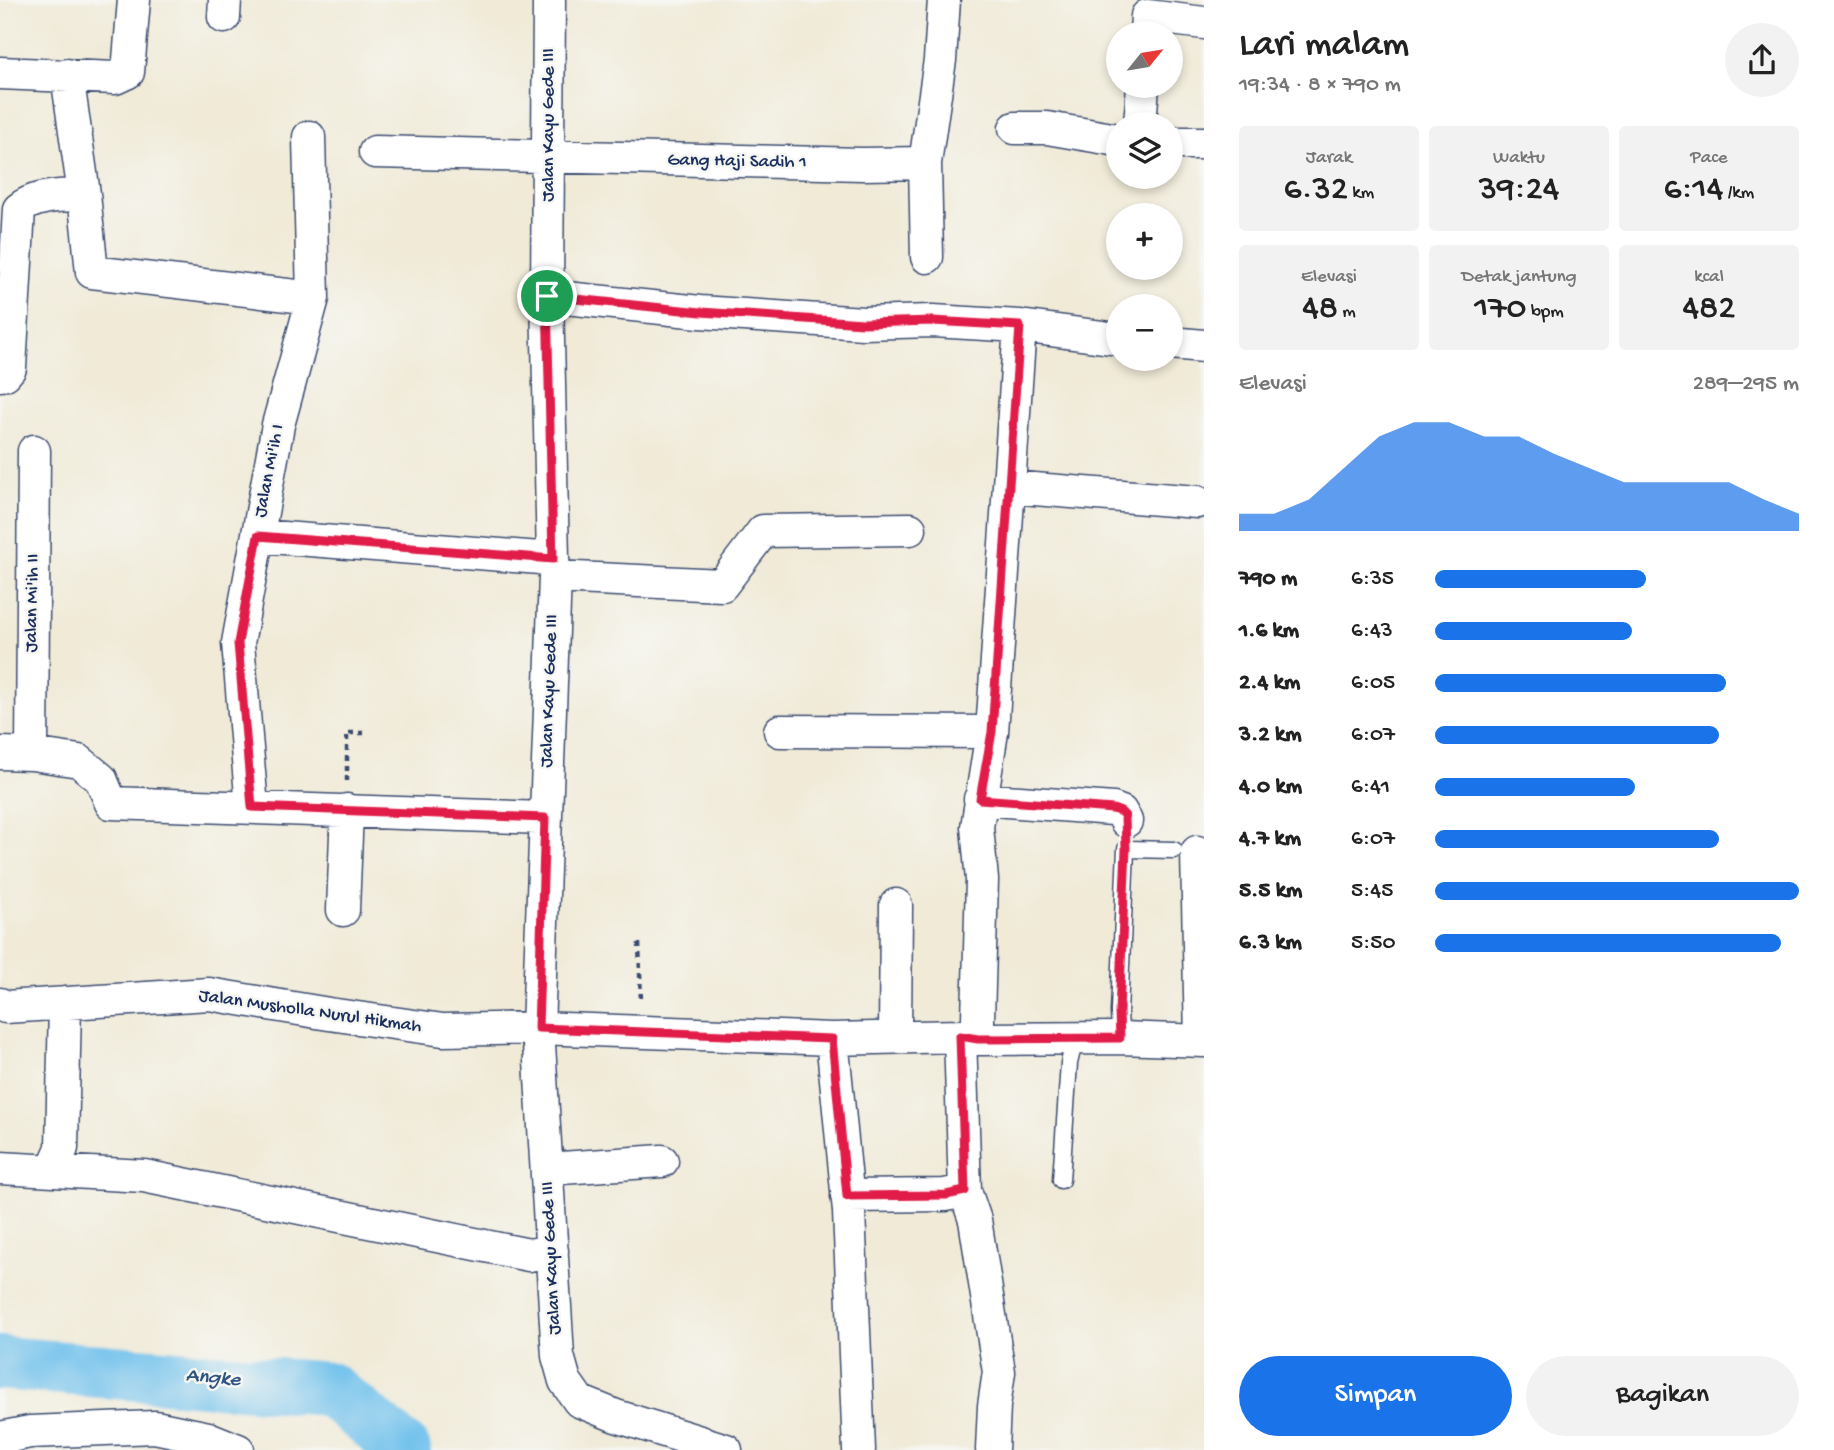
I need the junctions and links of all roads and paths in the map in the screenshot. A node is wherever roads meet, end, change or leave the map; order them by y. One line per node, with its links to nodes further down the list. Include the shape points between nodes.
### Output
1 (134, 0): 7 (street, via 128,72 115,78)
2 (549, 0): 14 (street, Jalan Kayu Gede III)
3 (944, 0): 15 (street)
4 (1147, 17): 5 (street)
5 (1204, 23)
6 (0, 73): 7 (street)
7 (67, 75): 16 (street)
8 (1015, 128): 10 (street)
9 (309, 137): 19 (street, Jalan Mi'ih I)
10 (1106, 138)
11 (1183, 143): 12 (street)
12 (1204, 144)
13 (375, 152): 14 (street, Gang Haji Sadih 1)
14 (549, 158): 15 (street, Gang Haji Sadih 1); 18 (street, Jalan Kayu Gede III)
15 (925, 163): 17 (street)
16 (84, 194): 19 (street, via 92,272); 24 (street, via 34,200 19,209 10,368)
17 (927, 257)
18 (547, 296): 20 (street, via 863,323); 30 (street, Jalan Kayu Gede III)
19 (313, 298): 29 (street, Jalan Mi'ih I, via 278,425)
20 (1020, 326): 21 (street); 26 (street)
21 (1106, 337)
22 (1183, 345): 23 (street)
23 (1204, 346)
24 (0, 375)
25 (34, 451): 35 (street, Jalan Mi'ih II)
26 (1009, 487): 27 (street); 32 (street)
27 (1196, 502)
28 (910, 529): 30 (street, via 762,531 722,585)
29 (258, 536): 30 (street); 37 (street, Jalan Mi'ih I, via 238,643)
30 (554, 568): 39 (street, Jalan Kayu Gede III)
31 (780, 731): 32 (street)
32 (992, 732): 36 (street)
33 (368, 733): 38 (path, via 346,733)
34 (0, 753): 35 (street)
35 (32, 754): 37 (street, via 79,761 101,779 111,803)
36 (980, 799): 40 (street, via 1113,809 1121,812); 50 (street, via 977,827 982,880)
37 (252, 807): 38 (street)
38 (347, 810): 39 (street); 43 (street)
39 (545, 818): 47 (street, Jalan Kayu Gede III)
40 (1126, 835): 41 (lane); 51 (lane)
41 (1185, 851): 54 (street)
42 (896, 905): 49 (street)
43 (343, 910)
44 (639, 943): 48 (path)
45 (65, 1003): 46 (street, Jalan Musholla Nurul Hikmah); 47 (street, Jalan Musholla Nurul Hikmah, via 209,994 443,1030); 58 (street, via 62,1148)
46 (0, 1004)
47 (538, 1028): 48 (street, Jalan Musholla Nurul Hikmah); 57 (street, Jalan Kayu Gede III)
48 (641, 1031): 52 (street, Jalan Musholla Nurul Hikmah)
49 (895, 1037): 50 (street, Jalan Musholla Nurul Hikmah); 52 (street, Jalan Musholla Nurul Hikmah)
50 (969, 1037): 53 (street, Jalan Musholla Nurul Hikmah); 60 (street)
51 (1120, 1038): 53 (street, Jalan Musholla Nurul Hikmah); 54 (street, Jalan Musholla Nurul Hikmah)
52 (832, 1039): 61 (street)
53 (1075, 1039): 59 (lane, via 1069,1063)
54 (1203, 1041)
55 (662, 1161): 57 (street)
56 (0, 1168): 58 (street)
57 (547, 1169): 62 (street, Jalan Kayu Gede III)
58 (52, 1171): 62 (street, via 144,1176 529,1255)
59 (1061, 1180)
60 (965, 1191): 61 (street); 69 (street, via 975,1220 999,1371)
61 (847, 1196): 68 (street)
62 (552, 1251): 67 (street, Jalan Kayu Gede III, via 558,1356 565,1381 579,1401)
63 (0, 1438): 64 (street)
64 (32, 1441): 65 (street, via 155,1427)
65 (209, 1444): 66 (street)
66 (238, 1450)
67 (726, 1450)
68 (859, 1450)
69 (992, 1450)

